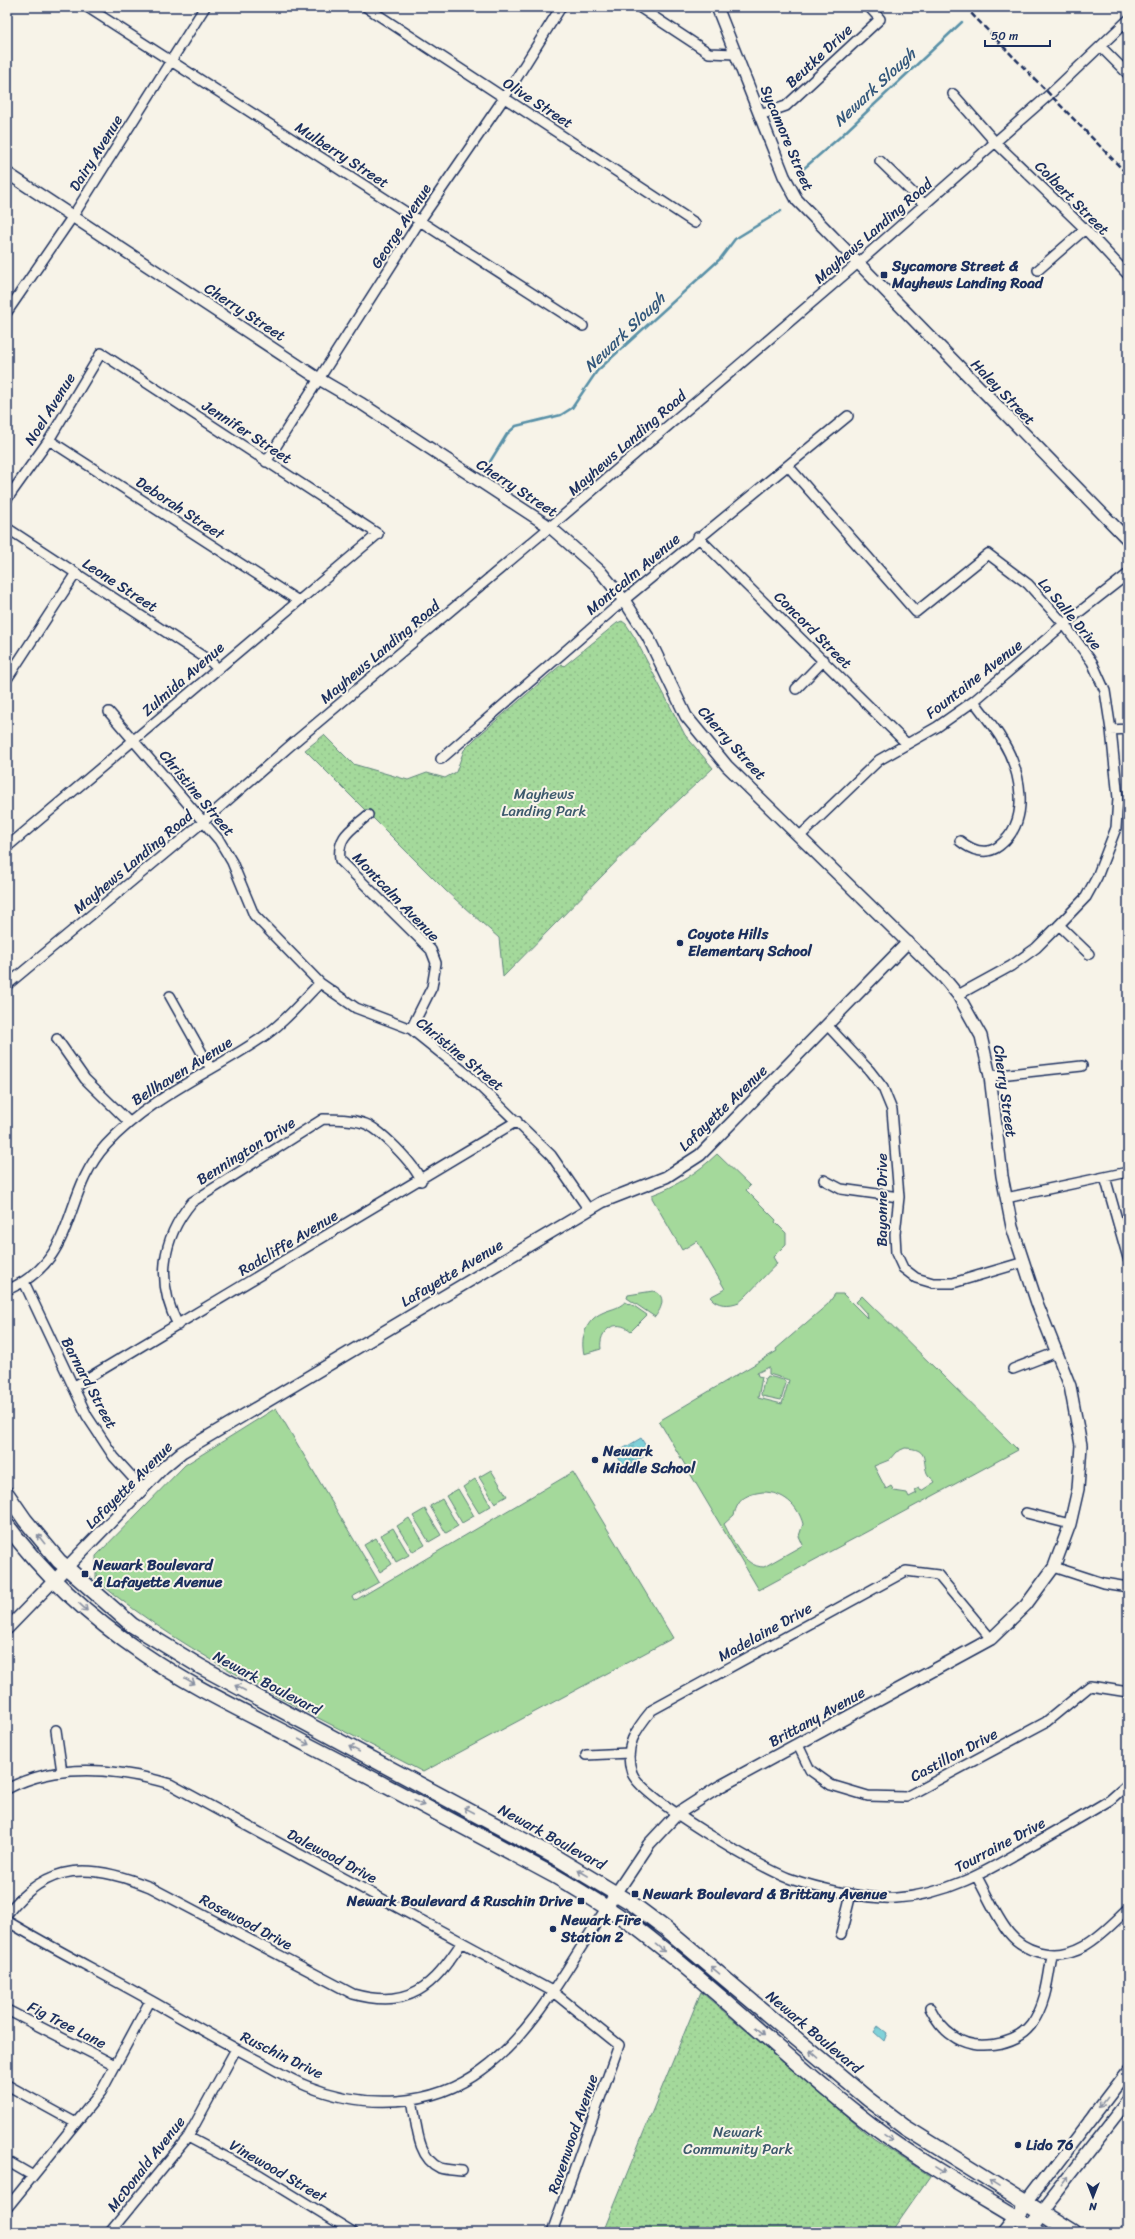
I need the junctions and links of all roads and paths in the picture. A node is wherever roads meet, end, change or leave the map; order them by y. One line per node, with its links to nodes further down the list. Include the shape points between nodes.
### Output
1 (87, 7): 11 (street, Mulberry Street)
2 (205, 7): 11 (street, Dairy Avenue)
3 (366, 7): 14 (street, Olive Street)
4 (561, 7): 14 (street, George Avenue)
5 (639, 7): 10 (street, via 709,53)
6 (717, 7): 10 (street, Sycamore Street)
7 (869, 7): 15 (street, Beutke Drive, via 880,19 786,106)
8 (1128, 20): 9 (street, Mayhews Landing Road)
9 (1101, 47): 12 (street); 16 (street, Mayhews Landing Road)
10 (735, 54): 15 (street, Sycamore Street)
11 (170, 62): 20 (street, Dairy Avenue); 21 (street, Mulberry Street)
12 (1128, 74)
13 (953, 94): 16 (street, Colbert Street)
14 (504, 98): 21 (street, George Avenue); 22 (street, Olive Street)
15 (760, 115): 24 (street, Sycamore Street, via 784,176 797,200)
16 (995, 142): 19 (street, Mayhews Landing Road); 23 (street, Colbert Street)
17 (880, 161): 19 (street)
18 (7, 173): 20 (street, Cherry Street)
19 (925, 204): 24 (street, Mayhews Landing Road)
20 (73, 216): 27 (street, Dairy Avenue); 30 (street, Cherry Street)
21 (419, 222): 28 (street, Mulberry Street); 30 (street, George Avenue)
22 (695, 223)
23 (1085, 229): 25 (street); 26 (street, Colbert Street)
24 (858, 263): 36 (street, Mayhews Landing Road); 40 (street, Haley Street)
25 (1038, 270)
26 (1128, 275)
27 (7, 312)
28 (583, 326)
29 (101, 353): 32 (street, Noel Avenue); 33 (street, Jennifer Street)
30 (319, 379): 33 (street, George Avenue); 36 (street, Cherry Street, via 362,404)
31 (848, 416): 34 (street, Montcalm Avenue)
32 (49, 440): 35 (street, Noel Avenue); 43 (street, Deborah Street)
33 (266, 462): 38 (street, Jennifer Street)
34 (789, 467): 39 (street, Montcalm Avenue); 45 (street, La Salle Drive, via 916,612 988,554 1028,584)
35 (7, 499)
36 (550, 527): 44 (street, Cherry Street, via 600,571); 58 (street, Mayhews Landing Road)
37 (7, 528): 41 (street, Leone Street)
38 (378, 534): 43 (street, Zulmida Avenue)
39 (698, 537): 44 (street, Montcalm Avenue); 46 (street, Concord Street)
40 (1128, 540)
41 (76, 573): 47 (street, Leone Street, via 210,661); 48 (street)
42 (1128, 574): 45 (street, Fountaine Avenue)
43 (297, 600): 47 (street, Zulmida Avenue)
44 (624, 600): 56 (street, Montcalm Avenue); 59 (street, Cherry Street, via 648,637 686,716 728,766)
45 (1064, 624): 50 (street, Fountaine Avenue); 53 (street, La Salle Drive, via 1092,662 1103,685)
46 (824, 660): 49 (street); 55 (street, Concord Street)
47 (216, 668): 54 (street, Zulmida Avenue)
48 (7, 679)
49 (796, 689)
50 (974, 701): 55 (street, Fountaine Avenue, via 938,727); 60 (street, via 1003,741 1010,757 1019,789 1020,814 1004,842 988,852 969,848)
51 (109, 712): 54 (street, Christine Street)
52 (1128, 729): 53 (street)
53 (1111, 730): 62 (street, La Salle Drive, via 1118,798 1116,828 1097,877 1086,897)
54 (134, 739): 58 (street, Christine Street); 61 (street, Zulmida Avenue)
55 (907, 744): 59 (street, Fountaine Avenue, via 879,760)
56 (441, 759)
57 (368, 815): 70 (street, Montcalm Avenue, via 343,838 339,848 340,860 430,950 436,963 432,987)
58 (204, 821): 65 (street, Christine Street, via 229,856 254,915); 66 (street, Mayhews Landing Road)
59 (800, 836): 63 (street, Cherry Street)
60 (960, 841)
61 (7, 847)
62 (1059, 925): 64 (street); 67 (street, La Salle Drive, via 1036,948 1011,966)
63 (908, 942): 67 (street, Cherry Street); 69 (street, Lafayette Avenue)
64 (1089, 954)
65 (320, 983): 70 (street, Christine Street, via 356,1008); 73 (street, Bellhaven Avenue, via 262,1038)
66 (7, 985)
67 (958, 995): 74 (street, Cherry Street, via 981,1036)
68 (170, 996): 73 (street)
69 (827, 1025): 81 (street, Bayonne Drive, via 883,1088 892,1110); 83 (street, Lafayette Avenue, via 700,1155 666,1177 620,1193)
70 (411, 1029): 75 (street, Christine Street, via 468,1075)
71 (57, 1039): 76 (street, via 85,1079)
72 (1082, 1066): 74 (street)
73 (211, 1069): 76 (street, Bellhaven Avenue, via 153,1104)
74 (990, 1076): 82 (street, Cherry Street)
75 (517, 1121): 79 (street, Radcliffe Avenue); 83 (street, Christine Street, via 551,1155)
76 (129, 1122): 86 (street, Bellhaven Avenue, via 106,1146 84,1180 60,1244 52,1257 40,1271)
77 (1128, 1172): 78 (street)
78 (1104, 1177): 82 (street); 84 (street)
79 (421, 1180): 88 (street, Radcliffe Avenue); 88 (street, Bennington Drive, via 414,1166 390,1142 365,1123 348,1119 323,1119 192,1202 179,1217 163,1261 166,1290)
80 (824, 1180): 81 (street, via 841,1189)
81 (900, 1197): 85 (street, Bayonne Drive, via 895,1234 896,1252 904,1268 916,1278 933,1283 953,1283)
82 (1006, 1198): 85 (street, Cherry Street, via 1012,1227)
83 (589, 1210): 92 (street, Lafayette Avenue, via 200,1440 182,1452)
84 (1128, 1258)
85 (1024, 1262): 89 (street, Cherry Street)
86 (24, 1282): 87 (street, Bellhaven Avenue); 91 (street, Barnard Street)
87 (7, 1290)
88 (178, 1325): 91 (street, Radcliffe Avenue)
89 (1057, 1352): 90 (street); 95 (street, Cherry Street, via 1070,1386 1081,1445 1078,1490)
90 (1014, 1369)
91 (73, 1387): 92 (street, Barnard Street, via 87,1416 114,1457)
92 (143, 1489): 98 (street, Lafayette Avenue)
93 (7, 1494): 98 (main road, Newark Boulevard, one-way to 93, via 25,1520)
94 (1026, 1514): 95 (street)
95 (1070, 1524): 97 (street, Cherry Street)
96 (7, 1525): 99 (main road, via 21,1545)
97 (1054, 1567): 100 (street, via 1103,1583); 102 (street, Brittany Avenue, via 1026,1606)
98 (67, 1568): 99 (street, Lafayette Avenue); 113 (main road, Newark Boulevard, one-way to 98, via 557,1858 165,1647 114,1611)
99 (54, 1581): 101 (street, Lafayette Avenue); 115 (main road, one-way to 115, via 95,1619 146,1656 553,1875)
100 (1128, 1588)
101 (7, 1629)
102 (991, 1639): 105 (street, Brittany Avenue); 106 (street, Madelaine Drive, via 938,1575 906,1571 652,1710 635,1730)
103 (1128, 1692): 105 (street, Castillon Drive, via 1090,1686 1046,1722 906,1797 868,1796 831,1785 810,1770)
104 (56, 1730): 108 (street)
105 (798, 1745): 111 (street, Brittany Avenue, via 719,1787)
106 (629, 1753): 107 (street); 111 (street, Madelaine Drive, via 632,1774 642,1787)
107 (586, 1755)
108 (62, 1772): 110 (street, Dalewood Drive, via 20,1782); 120 (street, Dalewood Drive, via 124,1772 170,1784)
109 (1128, 1784): 112 (street, Tourraine Drive, via 1110,1800)
110 (7, 1789)
111 (677, 1814): 113 (street, Brittany Avenue, via 649,1844); 114 (street, Tourraine Drive, via 745,1857 790,1879)
112 (977, 1877): 114 (street, Tourraine Drive, via 937,1893 895,1898); 121 (street, via 1009,1933 1026,1948)
113 (616, 1893): 115 (street, Brittany Avenue); 138 (main road, Newark Boulevard, one-way to 113, via 905,2127 868,2099 666,1929)
114 (851, 1894): 119 (street)
115 (607, 1907): 122 (street, Ruschin Drive); 141 (main road, one-way to 141, via 638,1929 857,2114 924,2160)
116 (1128, 1909): 121 (street, via 1102,1934 1078,1950)
117 (7, 1914): 120 (street, Rosewood Drive, via 21,1896 49,1877 95,1870 124,1876 150,1887 353,1994 371,1999 395,1998 429,1985 444,1969)
118 (7, 1921): 123 (street, Ruschin Drive, via 69,1958)
119 (841, 1934)
120 (462, 1942): 122 (street, Dalewood Drive)
121 (1052, 1955): 124 (street, via 1046,1996 1030,2026 1006,2043 975,2045 954,2037 938,2024)
122 (552, 1991): 126 (street, Dalewood Drive); 131 (street, Ruschin Drive, via 529,2026 505,2052 481,2072 445,2091)
123 (150, 2000): 127 (street, Ruschin Drive); 128 (street)
124 (930, 2008)
125 (7, 2010): 128 (street, Fig Tree Lane)
126 (619, 2045): 145 (street, Ravenwood Avenue)
127 (236, 2049): 131 (street, Ruschin Drive, via 307,2086 342,2097 374,2102); 134 (street, McDonald Avenue)
128 (115, 2065): 133 (street, via 101,2092)
129 (1128, 2071): 138 (street, one-way to 138)
130 (7, 2085): 133 (street)
131 (412, 2100): 136 (street, via 424,2155 441,2168)
132 (1128, 2100): 140 (street, one-way to 132)
133 (76, 2123): 137 (street)
134 (188, 2137): 143 (street, McDonald Avenue); 144 (street, Vinewood Street, via 260,2175)
135 (7, 2161): 137 (street)
136 (462, 2171)
137 (33, 2176): 139 (street)
138 (1027, 2204): 140 (main road, Newark Boulevard); 141 (main road)
139 (7, 2208)
140 (1041, 2212): 142 (main road); 147 (main road, Newark Boulevard)
141 (1016, 2217): 142 (main road); 146 (main road)
142 (1032, 2230)
143 (110, 2232)
144 (353, 2232)
145 (552, 2232)
146 (1004, 2232)
147 (1073, 2232)

